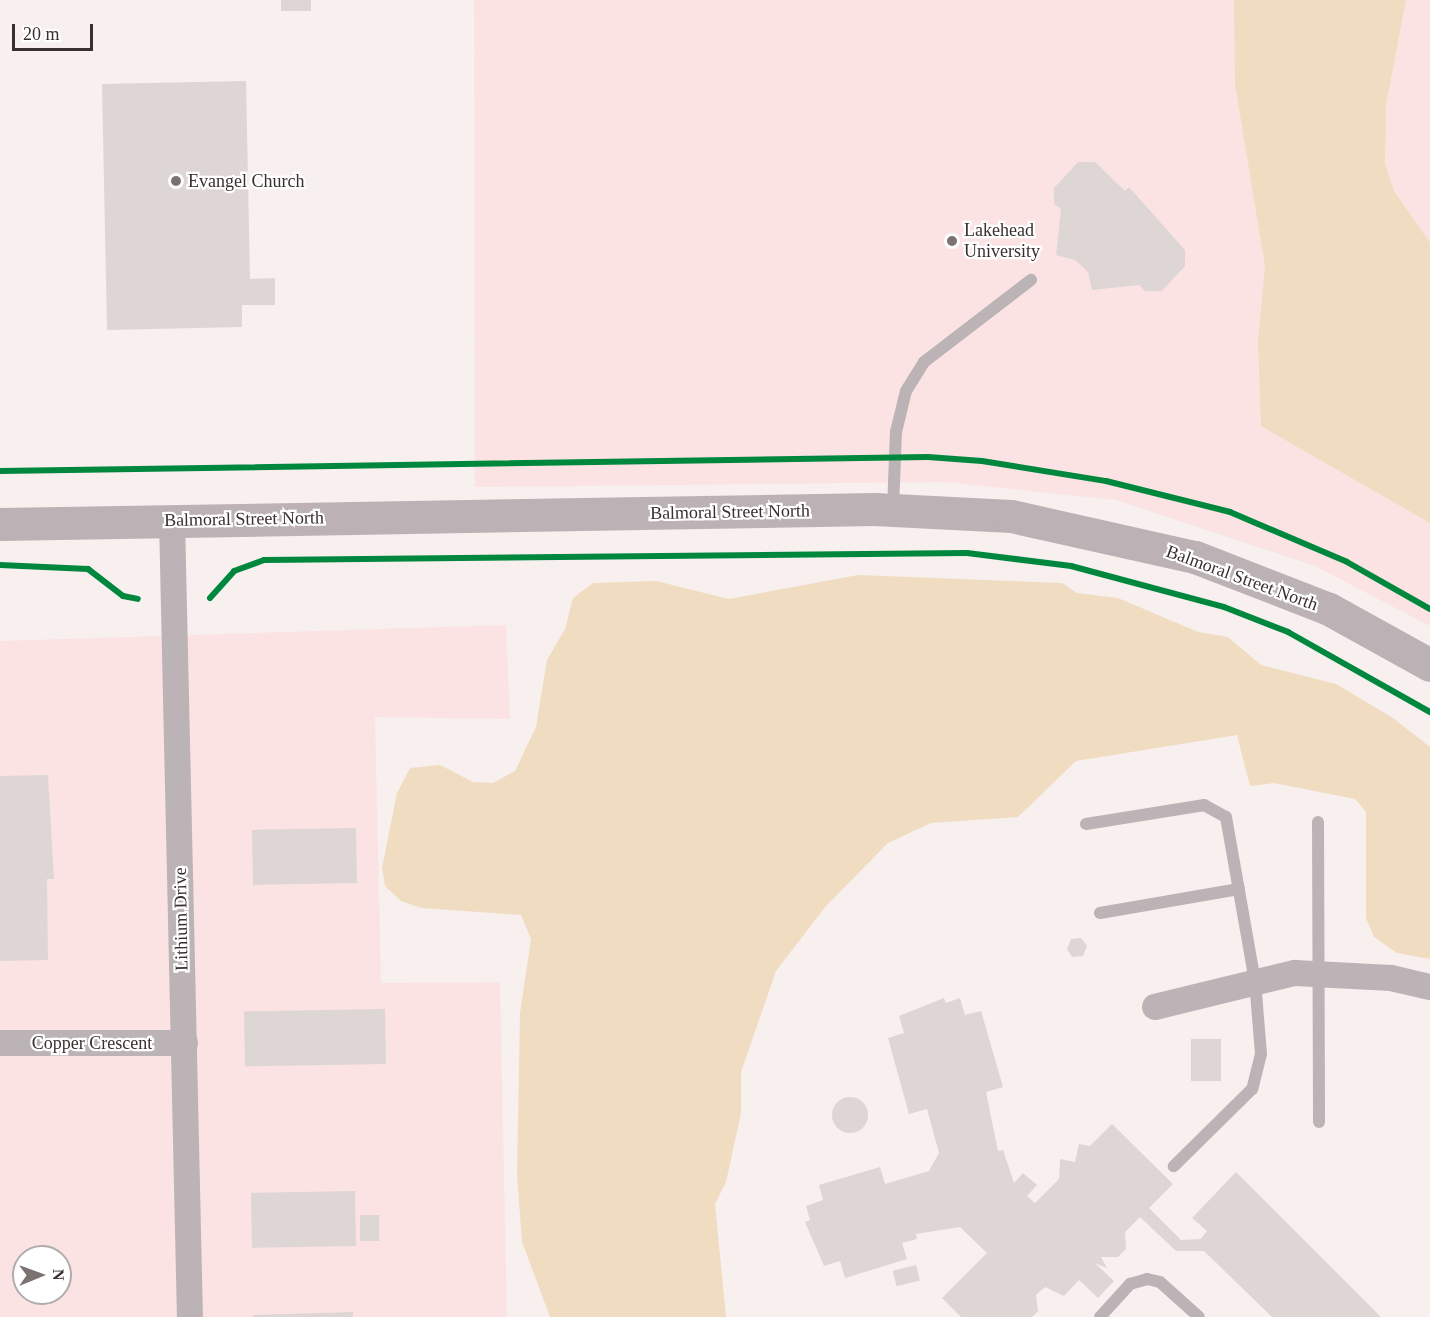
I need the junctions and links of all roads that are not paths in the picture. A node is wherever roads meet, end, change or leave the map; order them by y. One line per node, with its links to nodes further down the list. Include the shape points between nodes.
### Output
1 (1031, 280): 2 (lane, via 924,362 906,392 896,432)
2 (892, 510): 3 (main road, Balmoral Street North); 5 (main road, Balmoral Street North, via 1011,516 1195,557 1329,609)
3 (172, 520): 4 (main road, Balmoral Street North); 15 (street, Lithium Drive)
4 (0, 524)
5 (1430, 665)
6 (1318, 822): 10 (lane)
7 (1086, 824): 8 (lane, via 1204,805 1215,808 1226,818)
8 (1239, 889): 9 (lane); 11 (lane)
9 (1100, 913)
10 (1321, 973): 11 (street); 12 (street); 16 (lane)
11 (1255, 981): 13 (street); 17 (lane, via 1261,1054 1252,1089)
12 (1430, 987)
13 (1155, 1007)
14 (0, 1043): 15 (street, Copper Crescent)
15 (184, 1043): 18 (street, Lithium Drive)
16 (1319, 1122)
17 (1174, 1166)
18 (190, 1317)
19 (1100, 1317): 20 (lane, via 1130,1284 1147,1279 1160,1282)
20 (1199, 1317)

